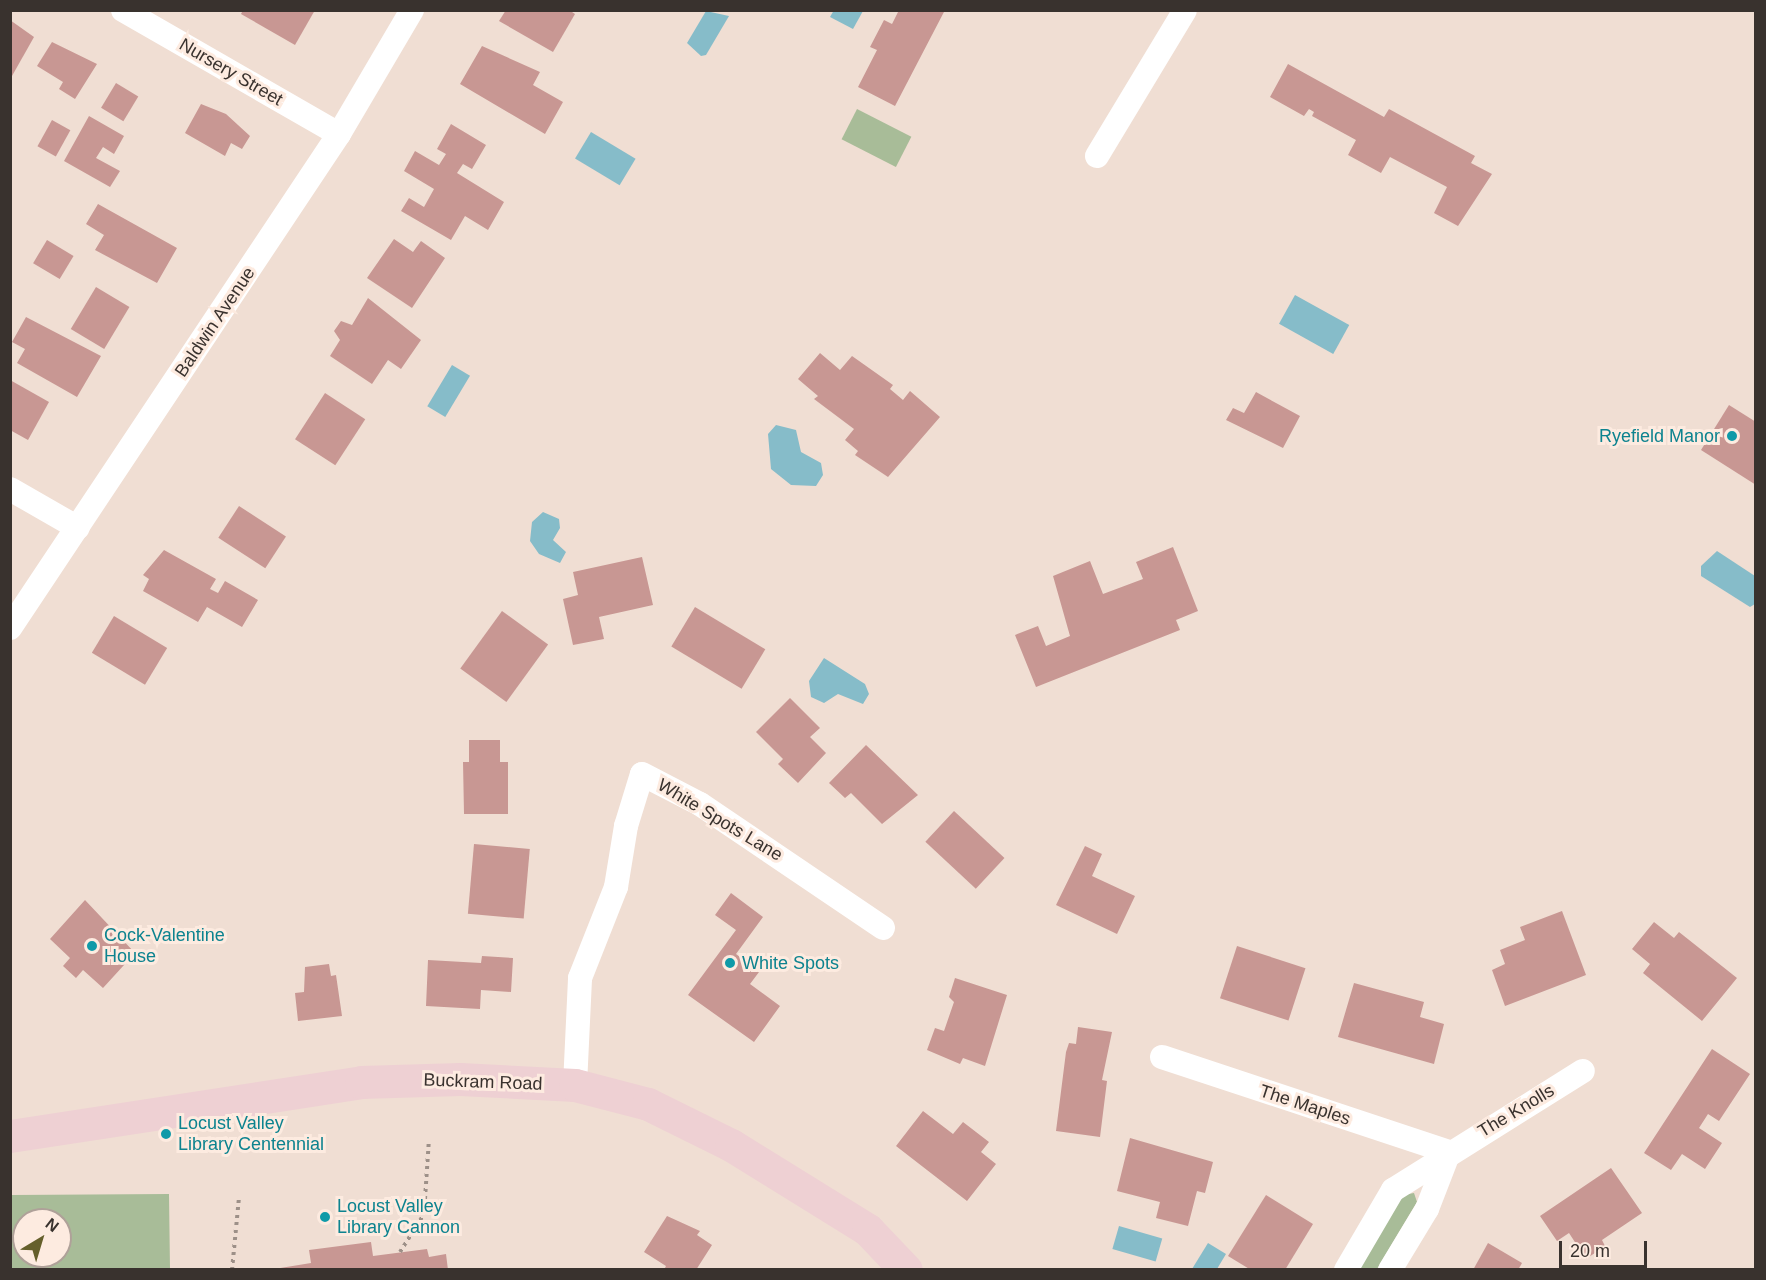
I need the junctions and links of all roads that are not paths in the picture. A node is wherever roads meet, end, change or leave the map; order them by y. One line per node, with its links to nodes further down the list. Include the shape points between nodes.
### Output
1 (123, 10): 4 (street, Nursery Street)
2 (411, 10): 4 (street, Baldwin Avenue)
3 (1185, 10): 5 (street)
4 (339, 134): 7 (street, Baldwin Avenue)
5 (1097, 156)
6 (10, 489): 7 (street)
7 (78, 528): 8 (street, Baldwin Avenue)
8 (10, 628)
9 (883, 928): 12 (street, White Spots Lane, via 700,804 642,774 626,826 616,887 580,978)
10 (1162, 1057): 14 (street, The Maples)
11 (1583, 1071): 14 (street, The Knolls)
12 (575, 1085): 13 (main road, Buckram Road, via 460,1079 362,1082); 15 (main road, Buckram Road, via 648,1104 731,1145 867,1230)
13 (10, 1136)
14 (1449, 1152): 16 (street, The Knolls, via 1393,1190); 17 (street, via 1427,1209)
15 (906, 1269)
16 (1346, 1269)
17 (1390, 1269)

